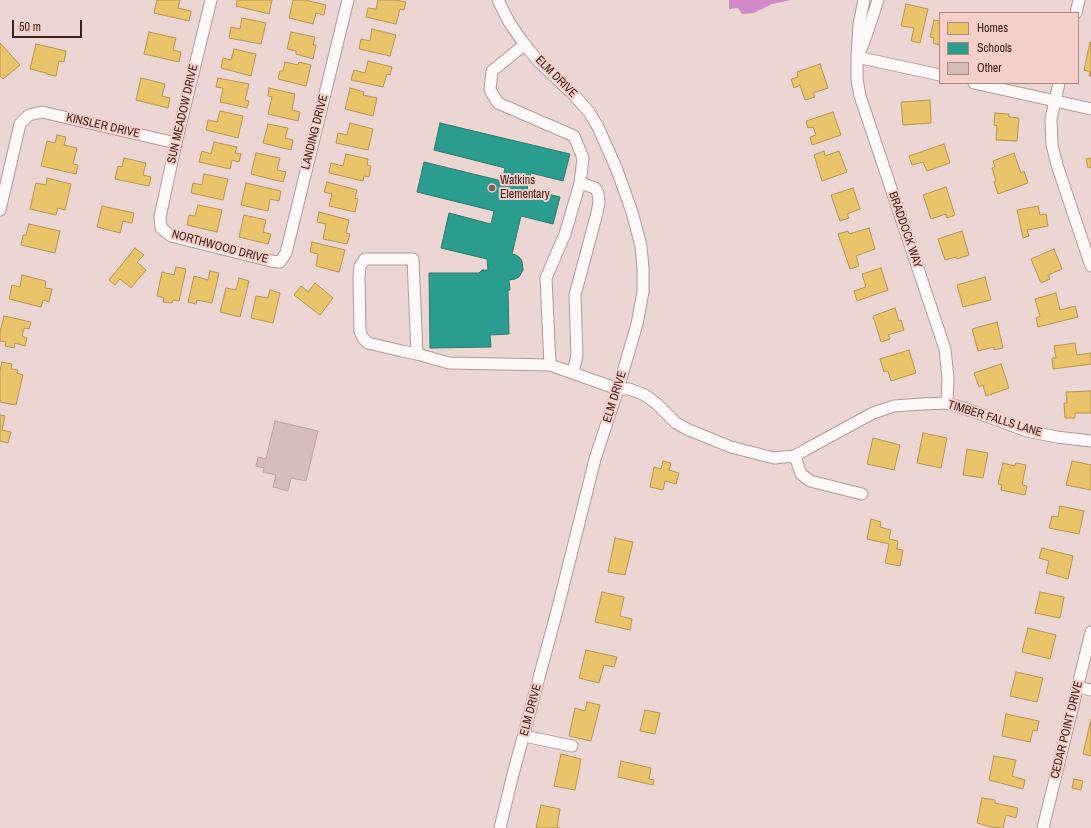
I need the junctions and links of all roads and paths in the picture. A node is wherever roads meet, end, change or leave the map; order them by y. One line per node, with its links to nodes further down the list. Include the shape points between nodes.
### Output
1 (211, 0): 15 (street, SUN MEADOW DRIVE)
2 (348, 0): 19 (street, LANDING DRIVE, via 286,253)
3 (498, 0): 8 (street, ELM DRIVE, via 508,22)
4 (864, 0): 9 (street, BRADDOCK WAY, via 859,24)
5 (878, 0): 9 (street, BRADDOCK WAY)
6 (1079, 0): 7 (street)
7 (1076, 12)
8 (524, 45): 16 (street, via 492,71 490,90 498,103 574,136 583,158); 24 (street, ELM DRIVE, via 589,112 614,163 632,212 641,246 643,292 637,324)
9 (857, 57): 10 (street); 25 (street, BRADDOCK WAY, via 860,96 945,348)
10 (939, 75)
11 (978, 84): 13 (street)
12 (1059, 84): 13 (street)
13 (1055, 101): 14 (street); 20 (street, via 1051,119 1052,145)
14 (1091, 109)
15 (176, 143): 17 (street, KINSLER DRIVE, via 42,112 29,115 20,124); 18 (street, SUN MEADOW DRIVE, via 160,217)
16 (580, 183): 22 (street, via 565,234 546,278); 23 (street, via 594,188 598,193 599,202 575,295 577,355)
17 (0, 210)
18 (161, 228): 19 (street, NORTHWOOD DRIVE, via 171,236)
19 (280, 262)
20 (1091, 266)
21 (417, 354): 21 (street, TIMBER FALLS LANE, via 413,259 365,259 360,266 358,277 360,331 363,338 368,343); 22 (street, TIMBER FALLS LANE, via 449,363)
22 (550, 365): 23 (street, TIMBER FALLS LANE)
23 (573, 373): 24 (street, TIMBER FALLS LANE)
24 (618, 389): 27 (street, TIMBER FALLS LANE, via 630,388 645,395 658,404 676,423 731,447 774,458); 32 (street, ELM DRIVE, via 595,459)
25 (947, 403): 26 (street, TIMBER FALLS LANE, via 1027,431); 27 (street, TIMBER FALLS LANE, via 894,406 873,413)
26 (1091, 441)
27 (795, 456): 28 (street, via 801,474 810,481)
28 (862, 494)
29 (1091, 632): 30 (street, CEDAR POINT DRIVE)
30 (1077, 687): 31 (street); 35 (street, CEDAR POINT DRIVE)
31 (1091, 690)
32 (524, 736): 33 (street); 34 (street, ELM DRIVE)
33 (572, 746)
34 (500, 828)
35 (1043, 828)

